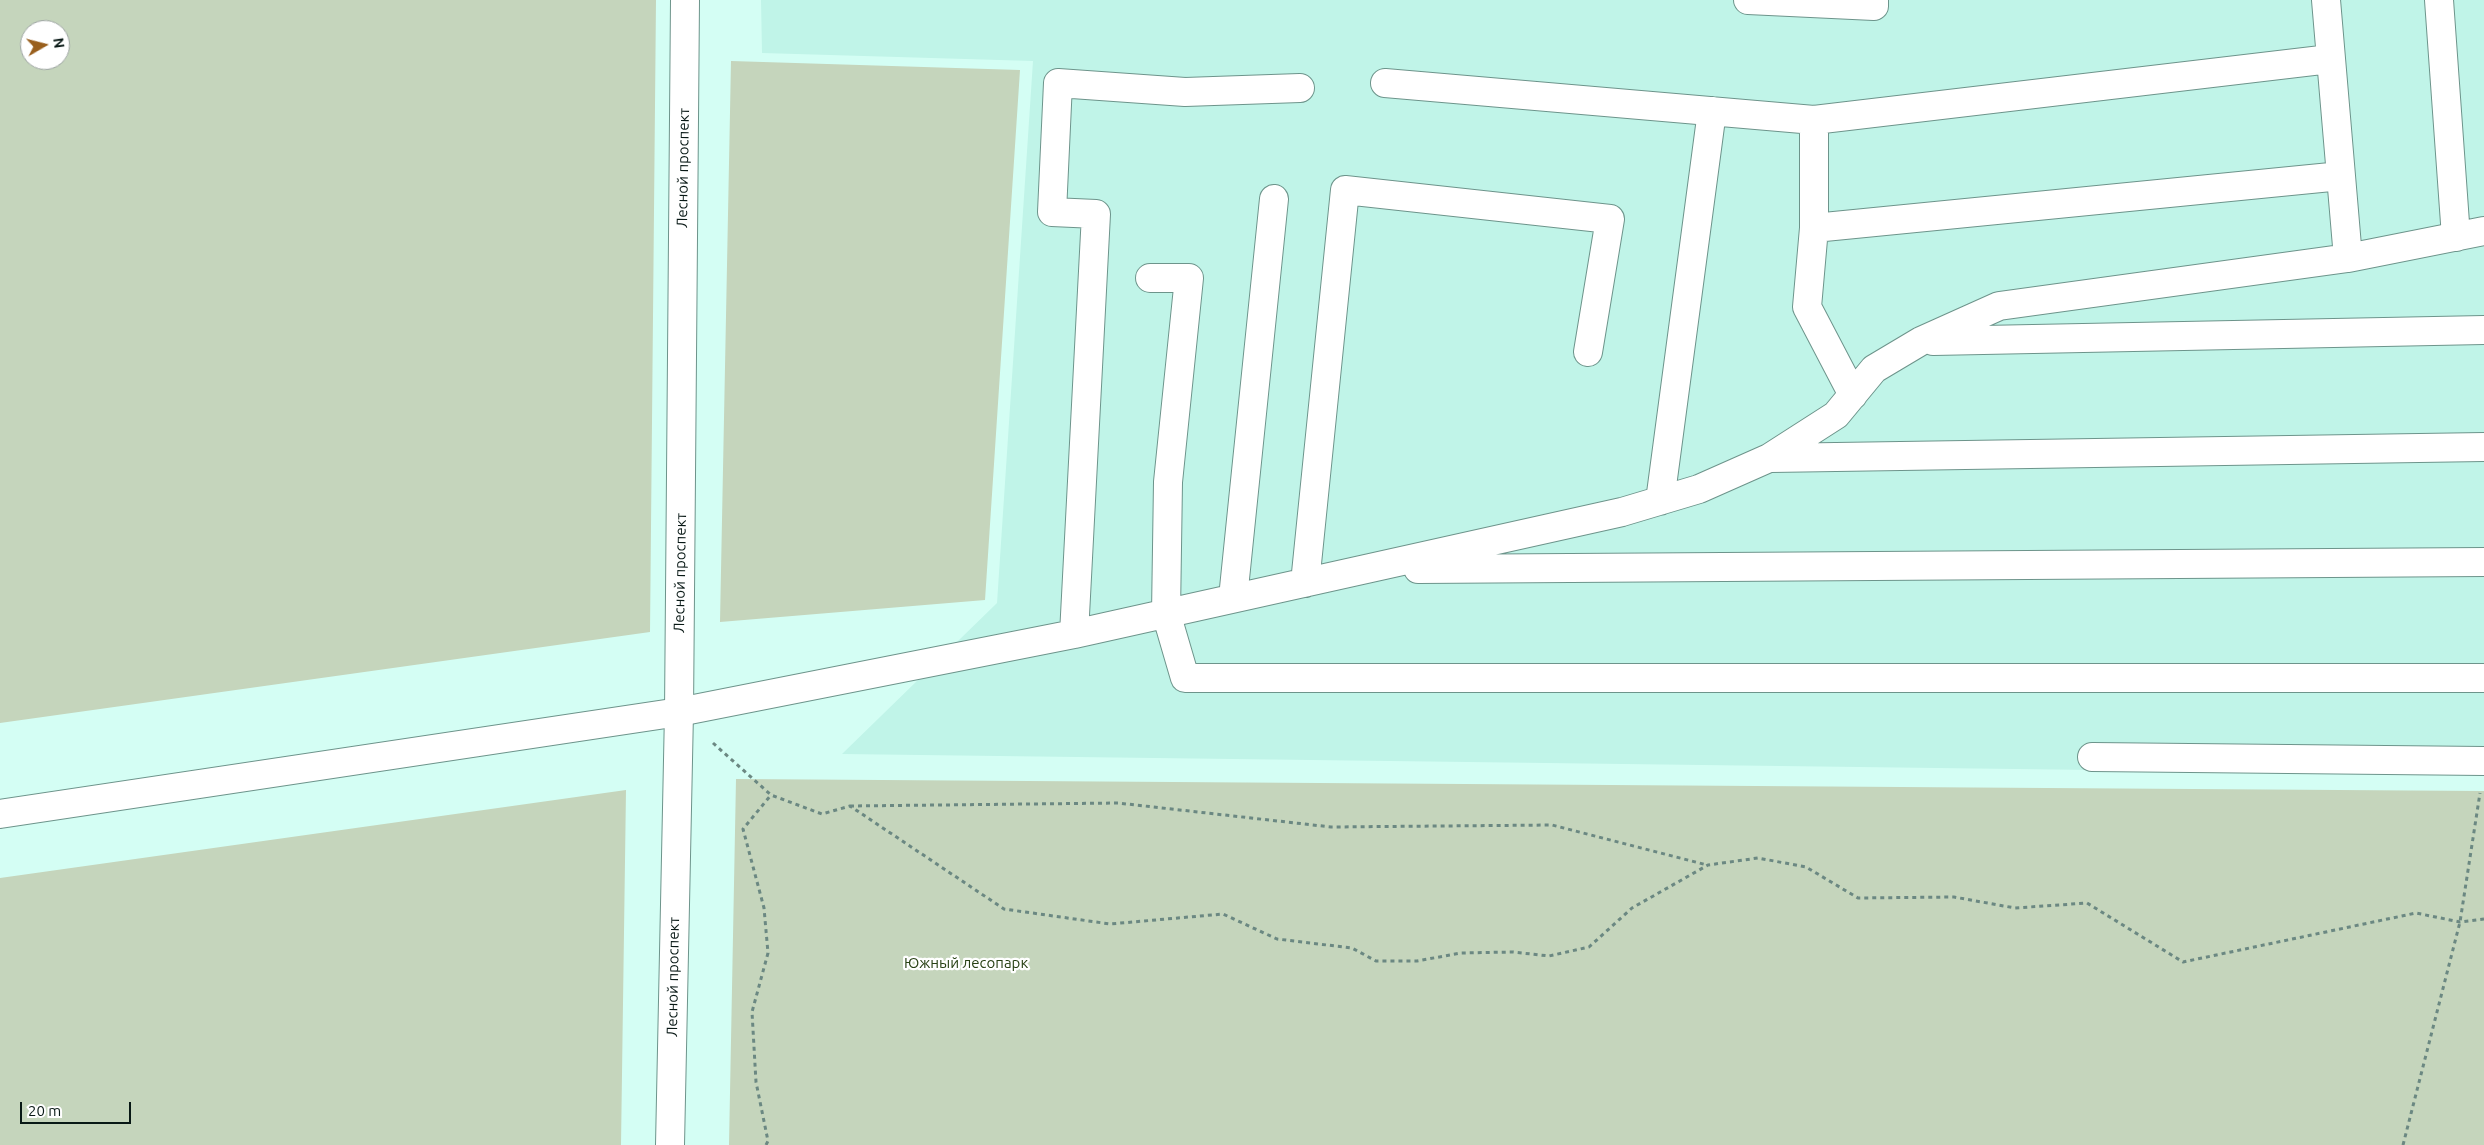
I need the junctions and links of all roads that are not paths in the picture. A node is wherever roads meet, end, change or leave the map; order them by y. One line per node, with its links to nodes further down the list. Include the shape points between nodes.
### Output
1 (685, 0): 32 (street, Лесной проспект)
2 (1748, 0): 3 (street, via 1874,6)
3 (1874, 0)
4 (2326, 0): 6 (street)
5 (2439, 0): 15 (street)
6 (2330, 59): 10 (street); 11 (street)
7 (1385, 83): 9 (street)
8 (1300, 88): 30 (street, via 1185,92 1058,83 1052,212 1096,214)
9 (1712, 111): 10 (street); 24 (street)
10 (1814, 120): 13 (street)
11 (2341, 176): 13 (street); 16 (street)
12 (1274, 199): 28 (street)
13 (1814, 228): 21 (street, via 1807,307)
14 (2484, 231): 15 (street)
15 (2456, 237): 16 (street)
16 (2348, 258): 19 (street, via 1999,306)
17 (1150, 278): 29 (street, via 1189,278 1168,482)
18 (2484, 330): 19 (street)
19 (1921, 341): 21 (street, via 1874,369)
20 (1588, 352): 27 (street, via 1610,219 1345,190)
21 (1853, 395): 23 (street, via 1836,415)
22 (2484, 447): 23 (street)
23 (1769, 458): 24 (street, via 1698,489)
24 (1660, 501): 26 (street)
25 (2484, 562): 26 (street)
26 (1363, 570): 27 (street)
27 (1305, 583): 28 (street)
28 (1233, 598): 29 (street)
29 (1166, 613): 30 (street); 31 (street, via 1185,678)
30 (1074, 634): 32 (street)
31 (2484, 678)
32 (679, 712): 35 (street); 36 (street, Лесной проспект)
33 (2092, 757): 34 (street)
34 (2482, 774)
35 (0, 814)
36 (670, 1145)

